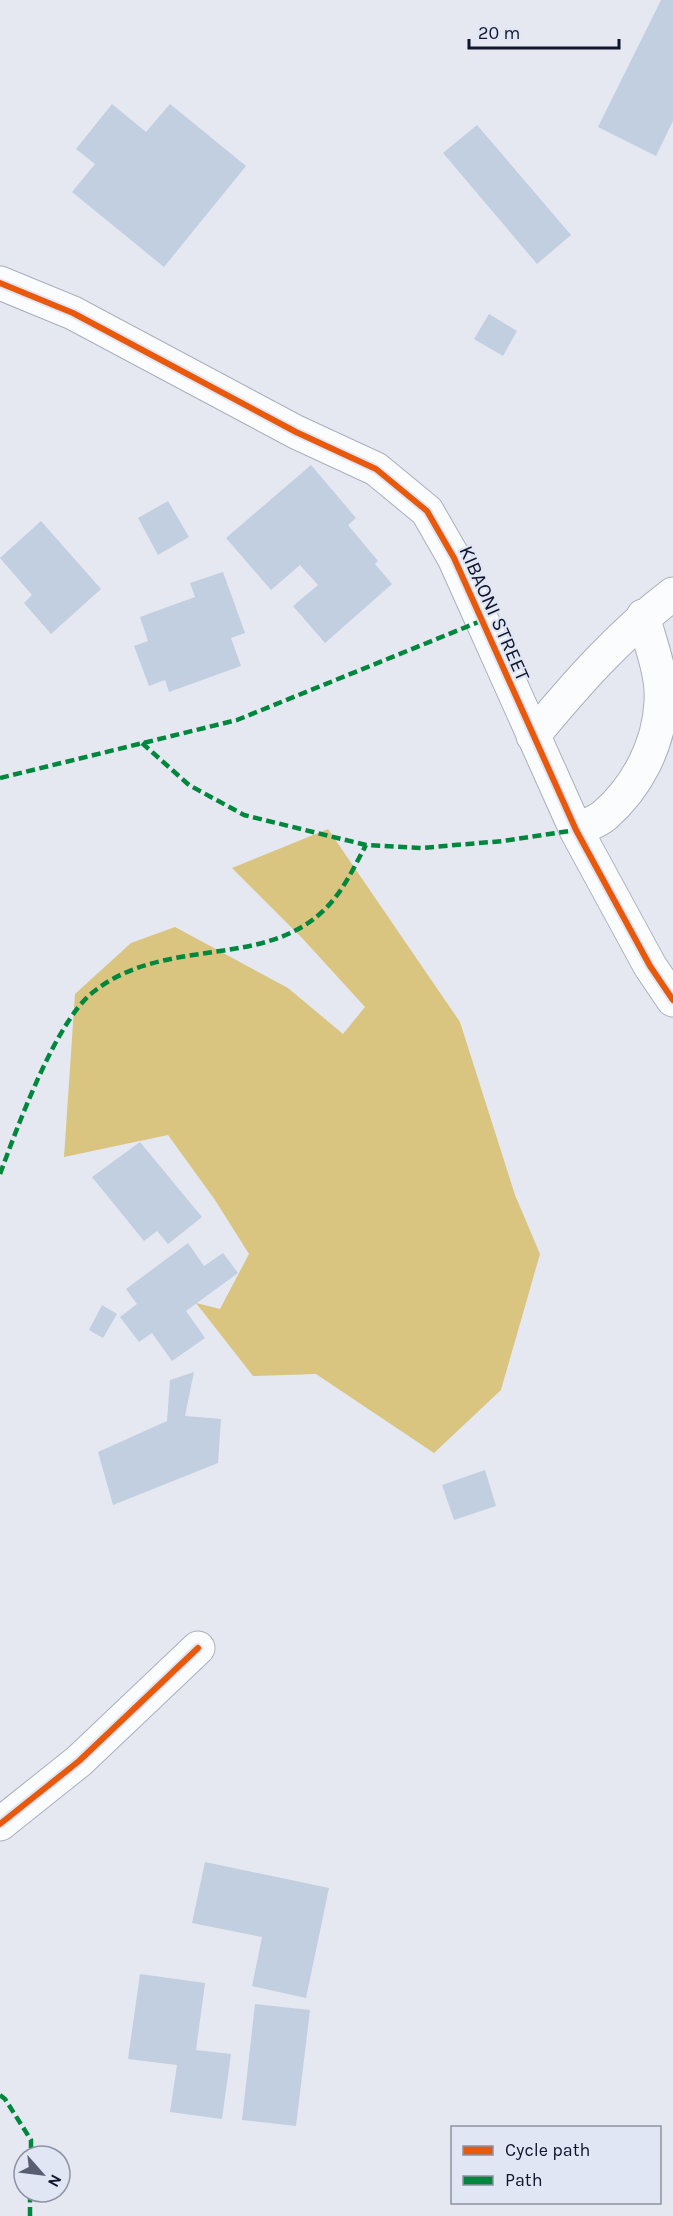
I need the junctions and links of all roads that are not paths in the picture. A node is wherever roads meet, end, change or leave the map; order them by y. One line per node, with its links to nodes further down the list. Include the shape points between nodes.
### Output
1 (0, 283): 4 (street, KIBAONI STREET, via 73,313 376,469 428,511 454,558)
2 (673, 594): 3 (street)
3 (643, 616): 4 (street, via 588,670); 5 (street, via 662,702 654,738 645,766 626,793 603,816)
4 (533, 736): 5 (street, KIBAONI STREET)
5 (576, 830): 6 (street, KIBAONI STREET, via 650,966)
6 (673, 1000)
7 (198, 1647): 8 (street, via 79,1761)
8 (0, 1824)

